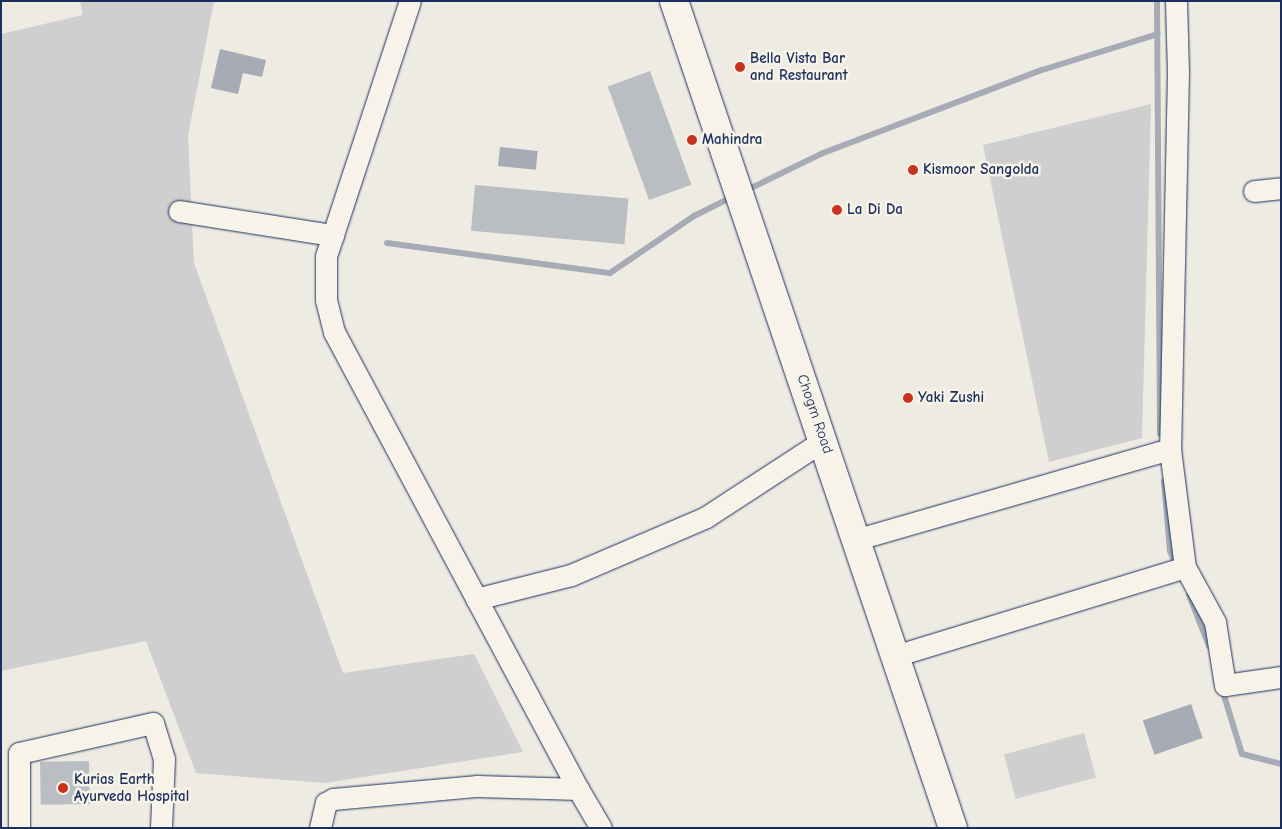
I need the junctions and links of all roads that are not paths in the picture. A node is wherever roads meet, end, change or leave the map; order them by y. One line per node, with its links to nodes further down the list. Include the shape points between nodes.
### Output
1 (410, 1): 7 (street)
2 (674, 1): 8 (main road, Chogm Road)
3 (1176, 1): 9 (street)
4 (1281, 188): 5 (street)
5 (1254, 191)
6 (179, 211): 7 (street)
7 (333, 235): 12 (street, via 326,256 326,300 334,332)
8 (824, 440): 10 (main road, Chogm Road); 12 (street, via 706,517 571,575)
9 (1170, 449): 10 (street); 11 (street)
10 (858, 539): 13 (main road, Chogm Road)
11 (1185, 567): 13 (street); 14 (street, via 1215,622 1225,685)
12 (476, 599): 15 (street)
13 (898, 655): 20 (main road, Chogm Road)
14 (1281, 677)
15 (578, 789): 18 (street, via 477,786 362,795 326,803); 19 (street)
16 (19, 828): 17 (street, via 19,753 154,723 164,758)
17 (161, 828)
18 (320, 828)
19 (601, 828)
20 (953, 828)

